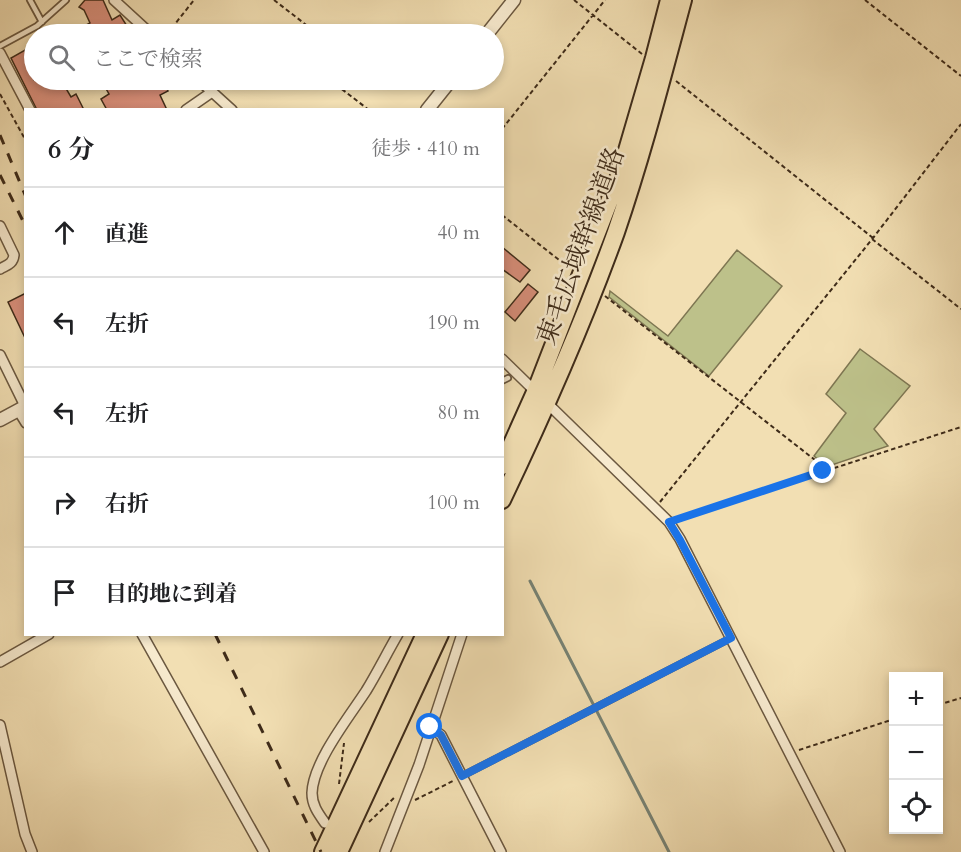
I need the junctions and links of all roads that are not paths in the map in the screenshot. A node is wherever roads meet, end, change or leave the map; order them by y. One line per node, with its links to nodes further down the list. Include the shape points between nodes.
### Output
1 (30, 0): 7 (lane)
2 (66, 0): 7 (lane)
3 (114, 0): 9 (street)
4 (514, 0): 10 (street)
5 (669, 0): 26 (highway, 東毛広域幹線道路, via 621,171)
6 (683, 0): 27 (highway, 東毛広域幹線道路, via 620,220)
7 (42, 22): 8 (lane)
8 (38, 24)
9 (140, 24)
10 (495, 24)
11 (24, 32): 12 (lane)
12 (0, 46)
13 (0, 53): 16 (street)
14 (443, 90): 19 (street)
15 (212, 92): 17 (street); 18 (street)
16 (29, 108)
17 (189, 108)
18 (230, 108)
19 (429, 108)
20 (0, 226): 21 (street, via 14,255 10,264)
21 (0, 269)
22 (0, 355): 28 (street)
23 (504, 361): 26 (street)
24 (508, 378): 25 (lane)
25 (504, 380)
26 (536, 390): 27 (street); 30 (highway, 東毛広域幹線道路)
27 (549, 402): 31 (highway, 東毛広域幹線道路); 38 (street, via 669,522)
28 (23, 407): 29 (street)
29 (0, 420)
30 (504, 462)
31 (504, 496)
32 (46, 636): 39 (street)
33 (143, 636): 45 (street)
34 (394, 636): 43 (street, via 314,778 314,805)
35 (424, 636): 43 (highway)
36 (439, 636): 46 (highway)
37 (461, 636): 41 (street)
38 (731, 638): 42 (lane); 49 (street)
39 (0, 662)
40 (0, 725): 44 (street)
41 (430, 727): 42 (street, via 441,735); 47 (street)
42 (462, 776): 48 (street)
43 (328, 829): 46 (highway)
44 (32, 852)
45 (264, 852)
46 (334, 852)
47 (385, 852)
48 (501, 852)
49 (840, 852)

